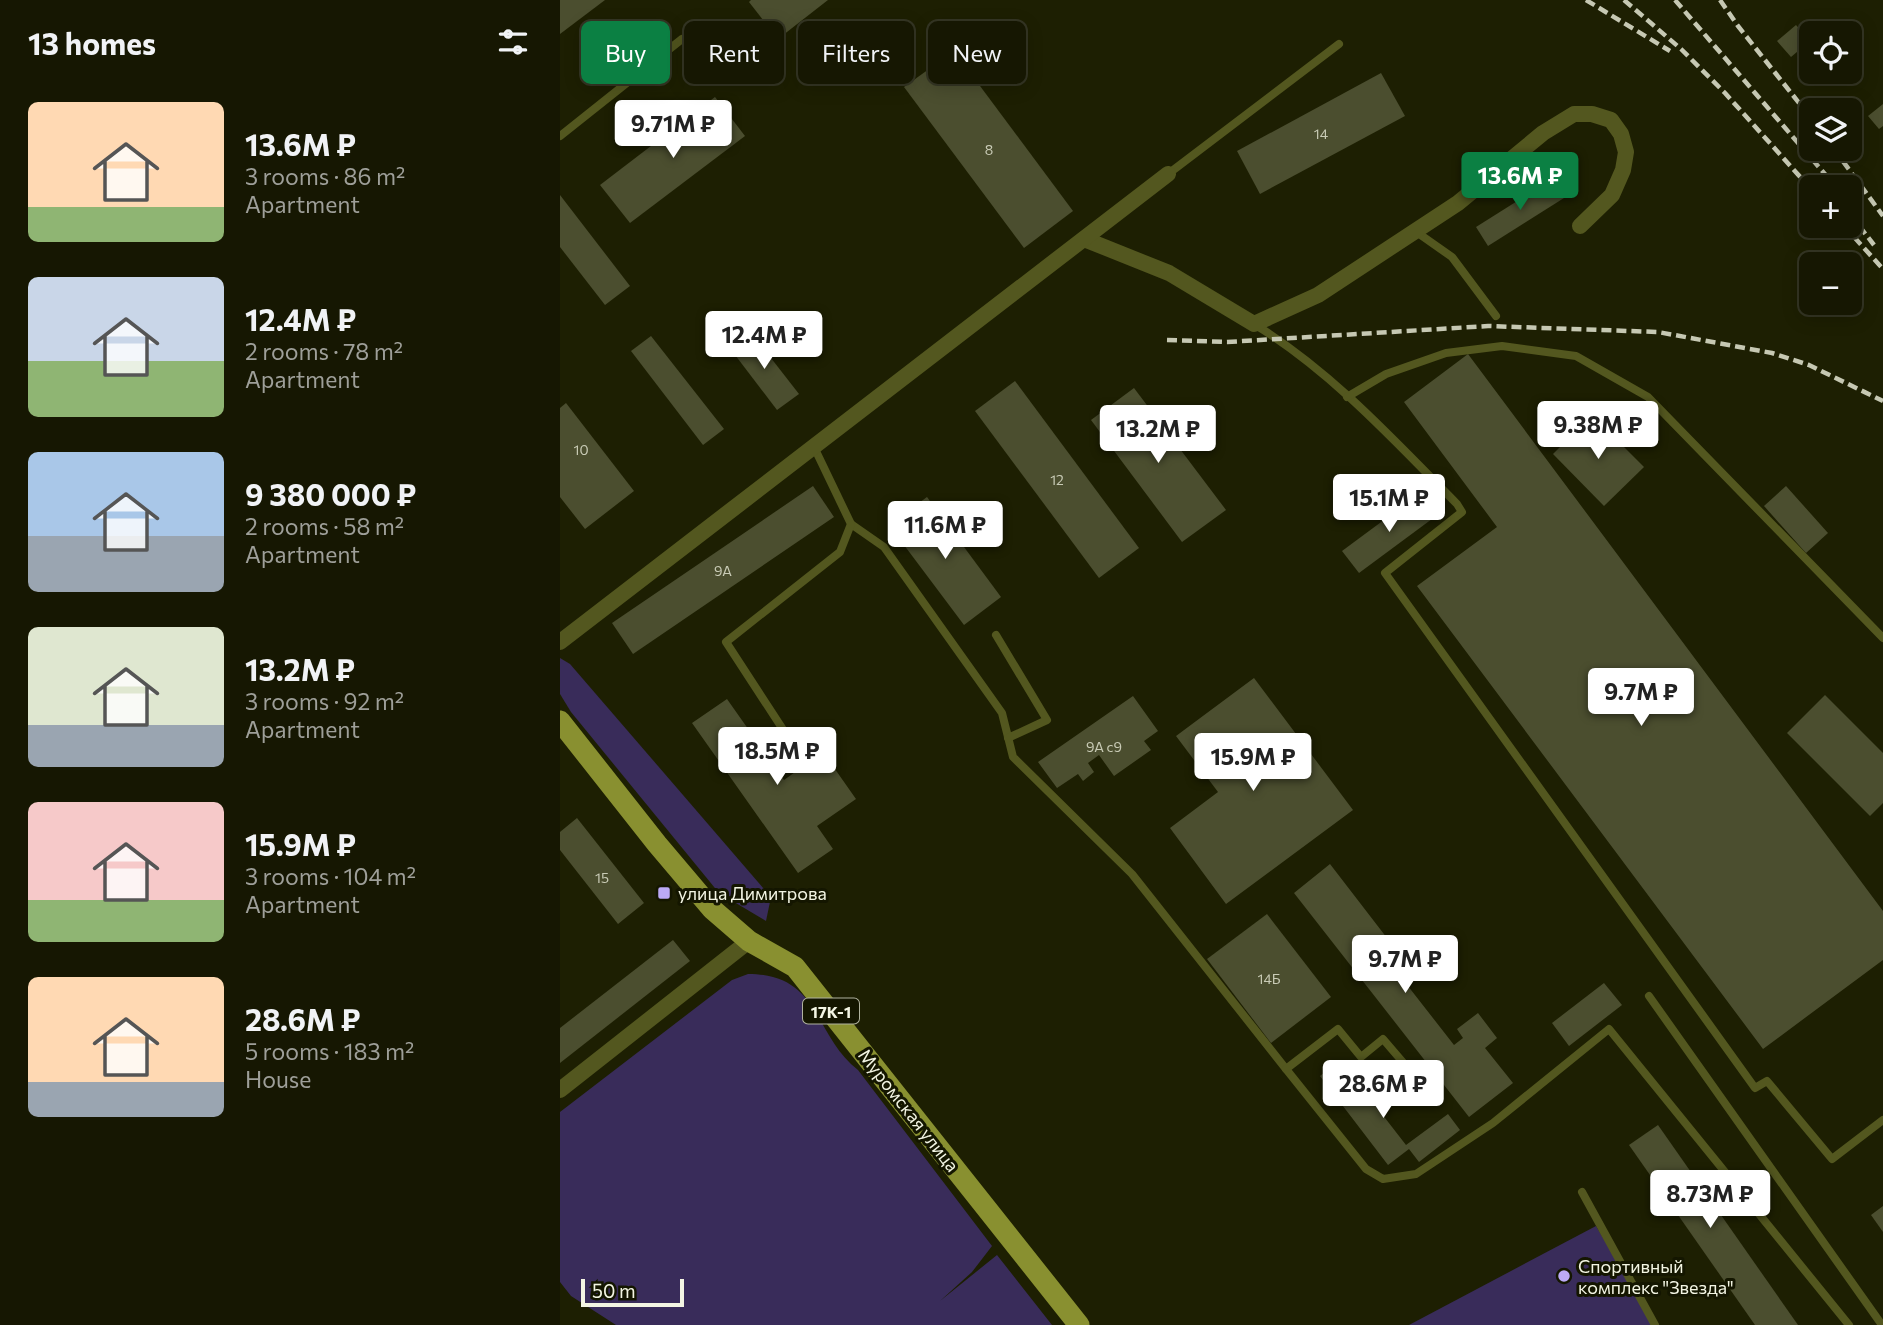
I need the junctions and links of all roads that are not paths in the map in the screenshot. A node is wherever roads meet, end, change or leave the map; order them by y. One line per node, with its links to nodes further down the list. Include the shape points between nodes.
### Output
1 (682, 39): 3 (lane)
2 (1339, 44): 4 (lane)
3 (560, 136)
4 (1168, 174): 7 (street)
5 (1580, 226): 6 (street, via 1612,195 1626,152 1611,120 1592,114 1574,114 1543,132 1458,203)
6 (1415, 231): 8 (lane, via 1451,257); 9 (street, via 1318,295)
7 (1084, 239): 9 (street, via 1169,273); 11 (street)
8 (1496, 316)
9 (1254, 324): 10 (lane, via 1279,339)
10 (1347, 397): 14 (lane, via 1386,374 1446,353 1503,346 1576,356 1648,397); 24 (lane, via 1462,512 1385,573 1755,1088 1767,1081 1832,1159)
11 (814, 447): 12 (lane); 15 (street)
12 (851, 524): 17 (lane, via 884,547 1002,713); 18 (lane, via 840,552 726,642)
13 (996, 635): 17 (lane, via 1047,720)
14 (1883, 638)
15 (560, 642)
16 (560, 721): 19 (main road, Муромская улица / 17К-1, via 712,909)
17 (1008, 738): 21 (lane, via 1013,757 1132,874)
18 (797, 751)
19 (749, 941): 22 (street); 26 (main road, Муромская улица / 17К-1, via 795,967)
20 (1649, 996): 29 (lane)
21 (1286, 1069): 23 (lane, via 1338,1030 1361,1057 1383,1039); 28 (lane, via 1366,1169 1383,1179 1416,1174 1493,1123 1609,1029)
22 (560, 1090)
23 (1431, 1095)
24 (1883, 1119)
25 (1582, 1192): 27 (lane)
26 (1079, 1325)
27 (1655, 1325)
28 (1849, 1325)
29 (1882, 1325)

